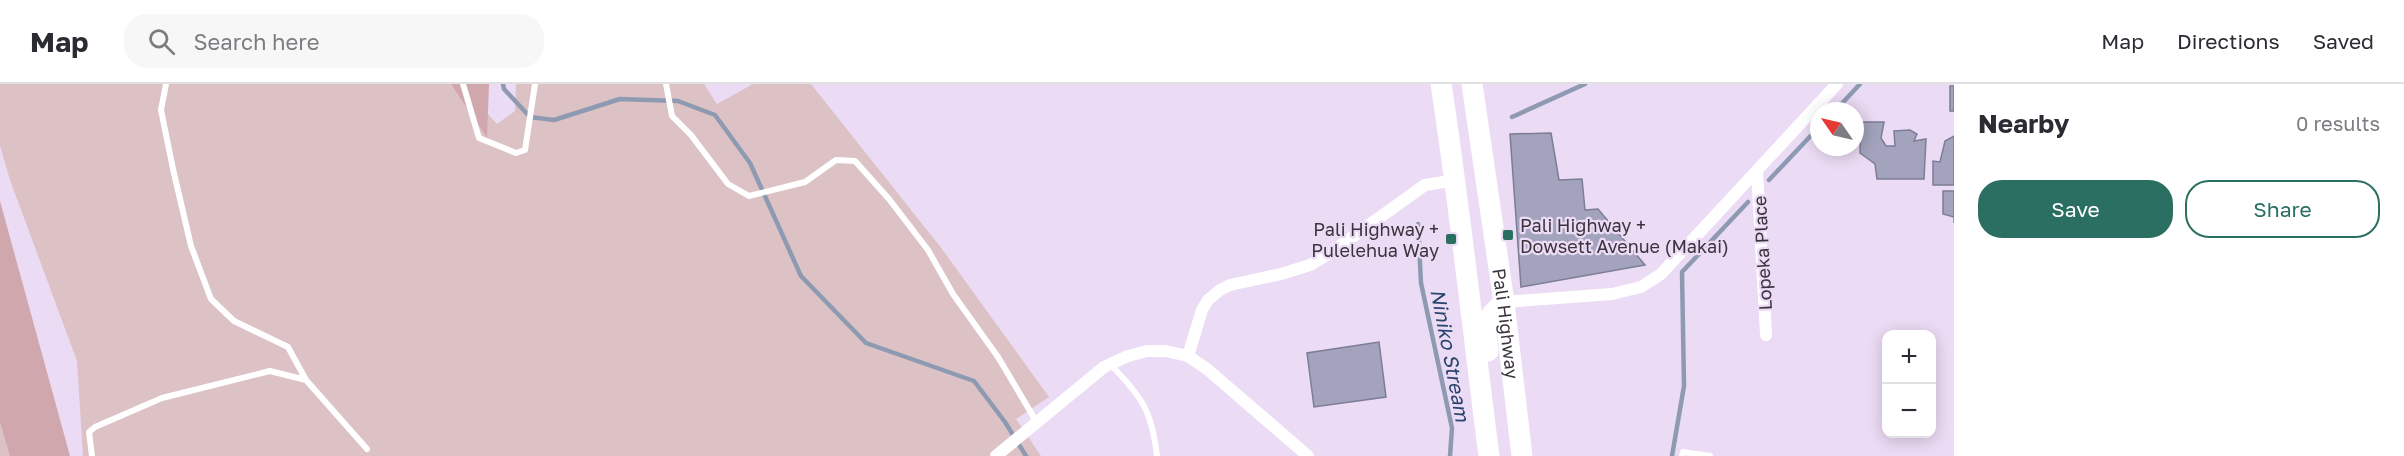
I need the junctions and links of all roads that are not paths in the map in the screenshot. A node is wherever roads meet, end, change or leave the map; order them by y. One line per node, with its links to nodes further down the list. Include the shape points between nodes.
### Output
1 (166, 84): 14 (lane, via 161,110 173,169 191,246 211,299 234,321 288,347)
2 (463, 84): 3 (lane, via 479,138 516,153 525,150)
3 (535, 84)
4 (666, 84): 16 (lane, via 672,116 728,184 749,196 805,182 836,160 855,161 928,250 953,294 998,357)
5 (1441, 84): 9 (highway, Pali Highway)
6 (1472, 84): 10 (highway, Pali Highway)
7 (1838, 84): 8 (street)
8 (1757, 171): 10 (street, via 1661,274 1641,287 1612,294); 11 (street, Lopeka Place)
9 (1456, 182): 10 (highway, via 1468,194 1481,291 1488,299); 12 (street, via 1425,185 1310,265 1220,290 1202,310); 15 (highway, Pali Highway)
10 (1504, 302): 15 (highway, via 1489,316 1485,331 1491,391); 23 (highway, Pali Highway)
11 (1766, 335)
12 (1188, 356): 13 (street, via 1147,351); 21 (street)
13 (1111, 365): 16 (street); 20 (lane, via 1141,399 1152,421)
14 (306, 381): 17 (lane); 19 (lane, via 270,371 162,398 95,427 89,432)
15 (1482, 407): 22 (highway, Pali Highway)
16 (1031, 425): 18 (street)
17 (367, 449)
18 (999, 453)
19 (92, 456)
20 (1157, 456)
21 (1308, 456)
22 (1489, 456)
23 (1522, 456)
24 (1682, 456): 25 (lane, via 1683,452)
25 (1710, 456)

